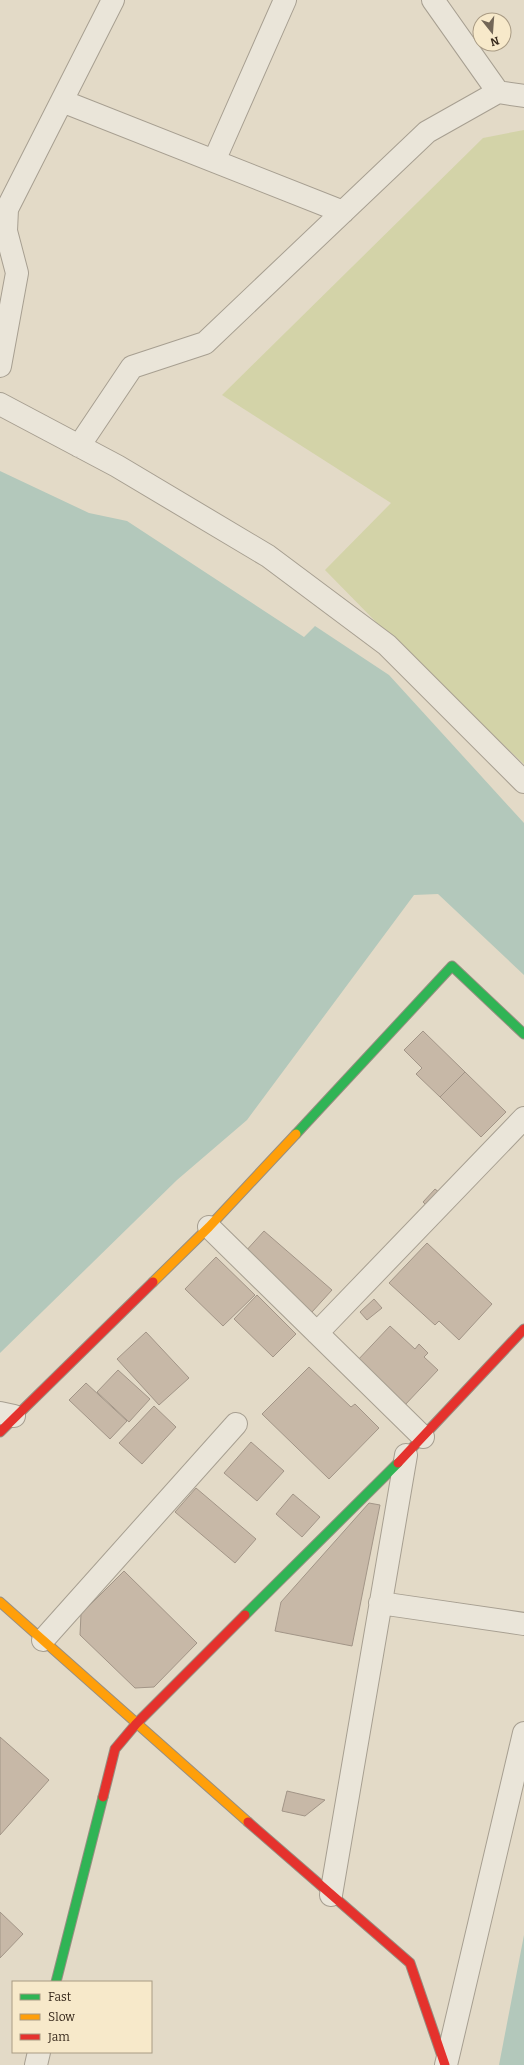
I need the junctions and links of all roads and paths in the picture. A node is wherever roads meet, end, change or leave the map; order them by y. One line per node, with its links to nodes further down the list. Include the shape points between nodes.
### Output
1 (113, 0): 6 (street)
2 (285, 0): 7 (street)
3 (433, 0): 4 (street)
4 (498, 92): 5 (street); 8 (street, via 427,132)
5 (524, 96)
6 (62, 101): 7 (street); 9 (street, via 7,209 6,231 17,273)
7 (214, 161): 8 (street)
8 (343, 212): 11 (street, via 205,343 132,367)
9 (0, 366)
10 (0, 404): 11 (street)
11 (79, 446): 12 (street, via 268,556 387,645)
12 (524, 782)
13 (524, 1034): 15 (street, via 452,966)
14 (524, 1118): 17 (street)
15 (209, 1227): 17 (street); 18 (street)
16 (524, 1329): 21 (street)
17 (317, 1333): 21 (street)
18 (7, 1415): 20 (street)
19 (236, 1424): 26 (street)
20 (0, 1432)
21 (423, 1437): 22 (street)
22 (406, 1455): 24 (street); 27 (street)
23 (0, 1602): 26 (street)
24 (380, 1603): 25 (street); 29 (street)
25 (524, 1624)
26 (43, 1640): 27 (street)
27 (136, 1724): 29 (street); 30 (street, via 115,1749)
28 (524, 1733): 33 (street)
29 (331, 1894): 33 (street, via 410,1964)
30 (56, 1981)
31 (39, 2053): 32 (street)
32 (36, 2065)
33 (446, 2065)

